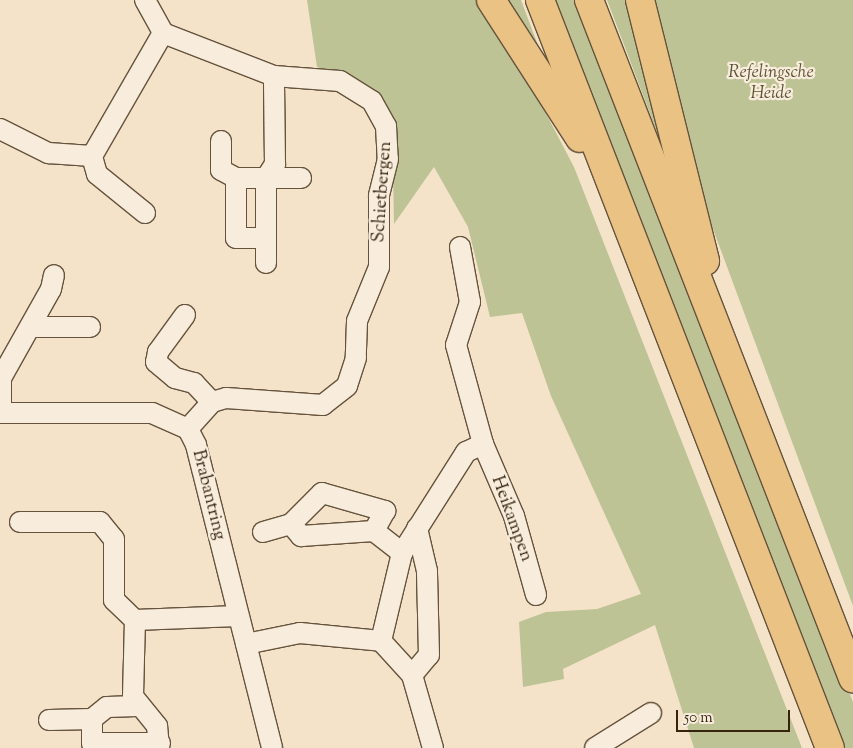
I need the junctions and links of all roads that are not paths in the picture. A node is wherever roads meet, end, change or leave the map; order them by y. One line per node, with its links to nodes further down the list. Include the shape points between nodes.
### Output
1 (145, 0): 6 (street)
2 (491, 0): 14 (highway)
3 (540, 0): 14 (highway)
4 (589, 0): 23 (highway)
5 (640, 0): 23 (highway)
6 (163, 33): 7 (street, Schietbergen); 10 (street)
7 (274, 76): 12 (street, via 275,164); 24 (street, Schietbergen, via 340,81 372,100 386,126 388,159 379,196 379,267 357,321 356,358 347,386 322,405 226,398)
8 (0, 129): 10 (street, via 48,153)
9 (221, 141): 11 (street, via 221,170)
10 (92, 156): 15 (street, via 97,174)
11 (236, 178): 12 (street); 16 (street, via 236,238)
12 (266, 178): 13 (street); 16 (street)
13 (302, 178)
14 (609, 184): 49 (highway)
15 (146, 212)
16 (266, 238): 18 (street)
17 (460, 247): 27 (street, Heikampen, via 470,302 456,345)
18 (266, 264)
19 (54, 275): 21 (street)
20 (185, 315): 24 (street, via 158,352 156,362 176,378 194,383)
21 (31, 327): 22 (street); 25 (street, via 1,378)
22 (90, 327)
23 (726, 353): 40 (highway)
24 (212, 402): 26 (street)
25 (0, 413): 26 (street, Brabantring, via 152,413)
26 (188, 429): 35 (street, Brabantring, via 196,445)
27 (483, 444): 30 (street, via 466,452); 34 (street, Heikampen, via 514,516)
28 (20, 522): 36 (street, via 100,522 114,539 114,600)
29 (291, 524): 31 (street, via 301,536); 31 (street, via 322,493 384,510); 32 (street)
30 (417, 528): 33 (street); 39 (street, via 427,571 429,655)
31 (374, 531): 33 (street)
32 (263, 532)
33 (402, 553): 37 (street)
34 (536, 594)
35 (238, 616): 36 (street); 38 (street, Brabantring)
36 (135, 620): 41 (street, via 133,696)
37 (381, 641): 38 (street, via 300,633); 39 (street)
38 (246, 644): 46 (street, Brabantring)
39 (412, 675): 47 (street)
40 (853, 678)
41 (137, 706): 43 (street, via 107,708); 45 (street, via 157,726)
42 (651, 713): 48 (street)
43 (92, 719): 44 (street); 45 (street, via 92,743)
44 (50, 720)
45 (160, 746)
46 (272, 748)
47 (433, 748)
48 (596, 748)
49 (830, 748)

